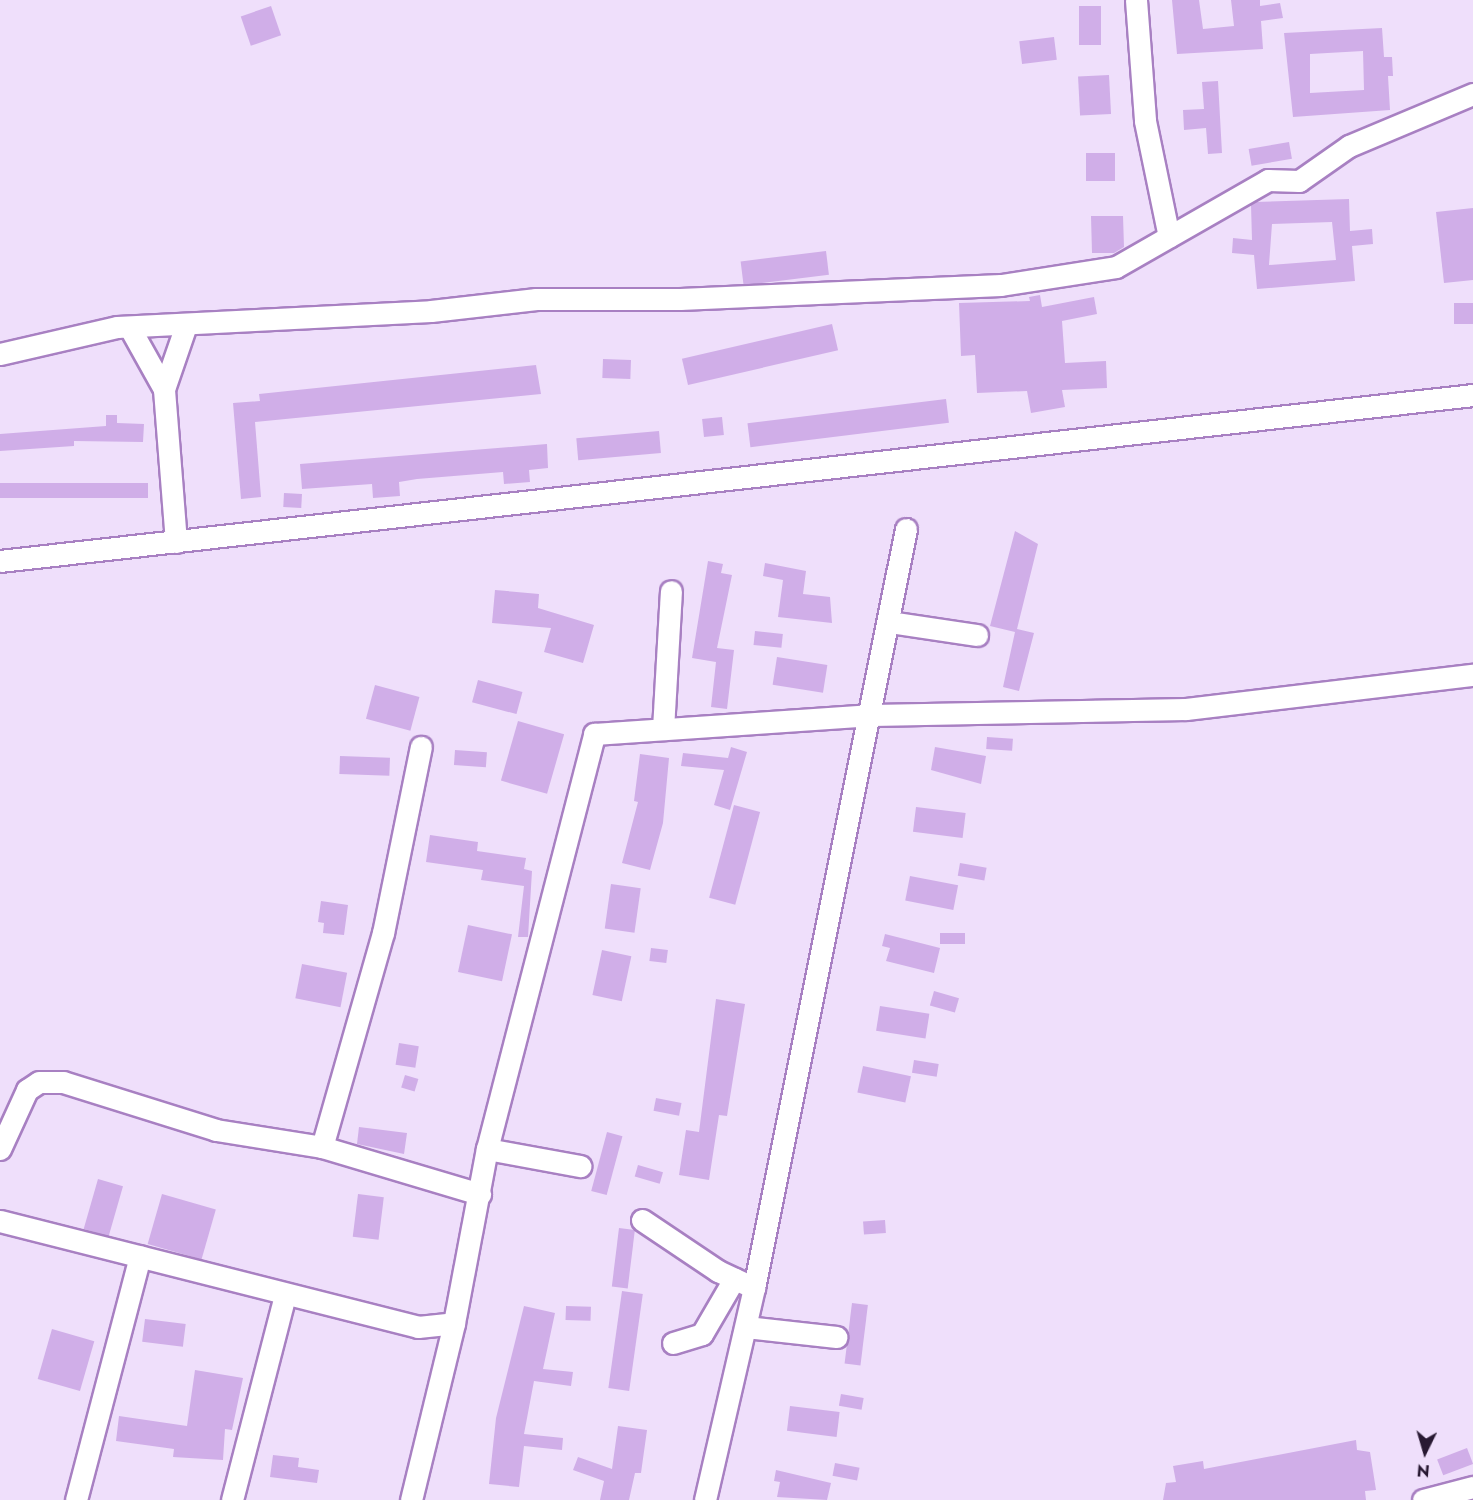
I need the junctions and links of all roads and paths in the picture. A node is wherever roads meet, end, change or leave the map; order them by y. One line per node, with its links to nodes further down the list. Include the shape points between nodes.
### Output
1 (1136, 0): 3 (street, via 1144,122)
2 (1473, 94): 3 (street, via 1349,146 1299,180 1268,180)
3 (1169, 237): 4 (street, via 1116,267 1001,285 680,299 536,299 431,311)
4 (186, 325): 5 (street); 7 (street)
5 (131, 330): 6 (street, via 111,328); 7 (street)
6 (0, 354)
7 (164, 389): 10 (street)
8 (1473, 395): 10 (street)
9 (906, 529): 13 (street)
10 (176, 542): 11 (street)
11 (0, 561)
12 (671, 591): 17 (street)
13 (889, 622): 14 (street); 16 (street)
14 (977, 635)
15 (1473, 675): 16 (street, via 1186,709)
16 (872, 715): 17 (street); 28 (street)
17 (663, 729): 21 (street, via 594,734)
18 (421, 747): 19 (street, via 383,933)
19 (322, 1147): 20 (street, via 216,1130 63,1082 39,1082 27,1090); 23 (street)
20 (0, 1149)
21 (488, 1149): 22 (street); 23 (street)
22 (580, 1166)
23 (480, 1194): 30 (street)
24 (642, 1220): 27 (street)
25 (0, 1221): 26 (street)
26 (140, 1256): 29 (street); 35 (street)
27 (734, 1279): 28 (street); 33 (street, via 702,1334)
28 (754, 1288): 31 (street)
29 (285, 1295): 30 (street, via 418,1328); 36 (street)
30 (454, 1323): 37 (street)
31 (746, 1327): 32 (street); 38 (street)
32 (836, 1337)
33 (673, 1343)
34 (1473, 1487): 39 (street)
35 (76, 1500)
36 (232, 1500)
37 (411, 1500)
38 (705, 1500)
39 (1423, 1500)

